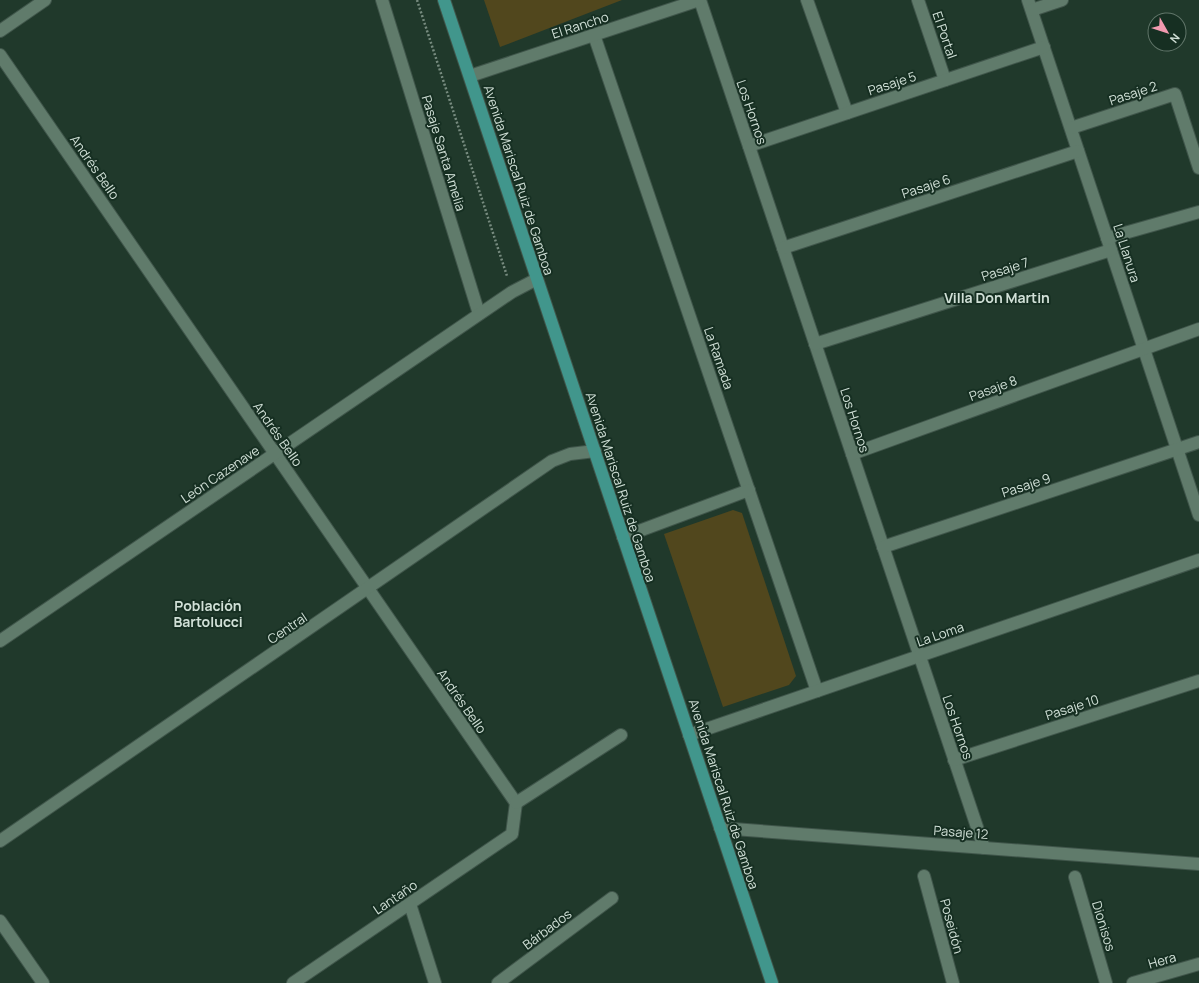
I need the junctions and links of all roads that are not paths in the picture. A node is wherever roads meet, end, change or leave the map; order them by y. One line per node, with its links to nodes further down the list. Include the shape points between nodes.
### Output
1 (45, 0): 9 (street)
2 (382, 0): 25 (street, Pasaje Santa Amelia)
3 (444, 0): 13 (main road, Avenida Mariscal Ruiz de Gamboa)
4 (700, 0): 10 (street, El Rancho); 17 (street, Los Hornos)
5 (807, 0): 15 (street)
6 (918, 0): 14 (street, El Portal)
7 (1062, 0): 8 (street)
8 (1030, 5): 11 (street, La Llanura)
9 (0, 31)
10 (594, 35): 13 (street, El Rancho); 34 (street, La Ramada)
11 (1044, 47): 14 (street, Pasaje 5); 16 (street, La Llanura)
12 (0, 55): 32 (street, Andrés Bello)
13 (470, 76): 24 (main road, Avenida Mariscal Ruiz de Gamboa)
14 (945, 80): 15 (street, Pasaje 5)
15 (847, 113): 17 (street, Pasaje 5)
16 (1071, 128): 18 (street, La Llanura); 19 (street, Pasaje 2, via 1175,94)
17 (749, 146): 22 (street, Los Hornos)
18 (1078, 151): 21 (street, La Llanura); 22 (street, Pasaje 6)
19 (1199, 168)
20 (1199, 212): 21 (street)
21 (1107, 238): 23 (street, La Llanura)
22 (783, 248): 27 (street, Los Hornos)
23 (1111, 250): 27 (street, Pasaje 7); 28 (street, La Llanura)
24 (537, 278): 25 (street, León Cazenave); 31 (main road, Avenida Mariscal Ruiz de Gamboa)
25 (479, 314): 32 (street, León Cazenave)
26 (1199, 329): 28 (street, Pasaje 8)
27 (815, 344): 33 (street, Los Hornos)
28 (1144, 349): 30 (street, La Llanura); 33 (street, Pasaje 8)
29 (1199, 442): 30 (street, Pasaje 9)
30 (1177, 450): 35 (street, La Llanura); 37 (street, Pasaje 9)
31 (595, 451): 36 (main road, Avenida Mariscal Ruiz de Gamboa); 39 (street, Central, via 570,454 552,461)
32 (275, 454): 39 (street, Andrés Bello); 40 (street, León Cazenave)
33 (852, 454): 37 (street, Los Hornos)
34 (749, 490): 36 (street); 43 (street, La Ramada)
35 (1199, 516)
36 (623, 537): 45 (main road, Avenida Mariscal Ruiz de Gamboa)
37 (883, 547): 41 (street, Los Hornos)
38 (1199, 560): 41 (street, La Loma)
39 (368, 589): 47 (street, Andrés Bello); 49 (street, Central)
40 (0, 641)
41 (919, 656): 43 (street, La Loma); 46 (street, Los Hornos)
42 (1199, 681): 46 (street, Pasaje 10)
43 (817, 691): 45 (street, La Loma)
44 (621, 735): 47 (street)
45 (689, 735): 48 (main road, Avenida Mariscal Ruiz de Gamboa)
46 (954, 760): 50 (street, Los Hornos)
47 (516, 803): 55 (street, Lantaño, via 512,834)
48 (720, 828): 50 (street, Pasaje 12); 62 (main road, Avenida Mariscal Ruiz de Gamboa)
49 (0, 841)
50 (984, 848): 51 (street, Pasaje 12)
51 (1199, 864)
52 (924, 876): 63 (street, Poseidón)
53 (1075, 877): 64 (street, Dionisos)
54 (612, 898): 61 (street, Bárbados)
55 (410, 904): 59 (street, Lantaño); 60 (street)
56 (0, 921): 58 (street)
57 (1199, 964): 65 (street, Hera)
58 (43, 983)
59 (293, 983)
60 (435, 983)
61 (498, 983)
62 (772, 983)
63 (953, 983)
64 (1106, 983)
65 (1133, 983)

